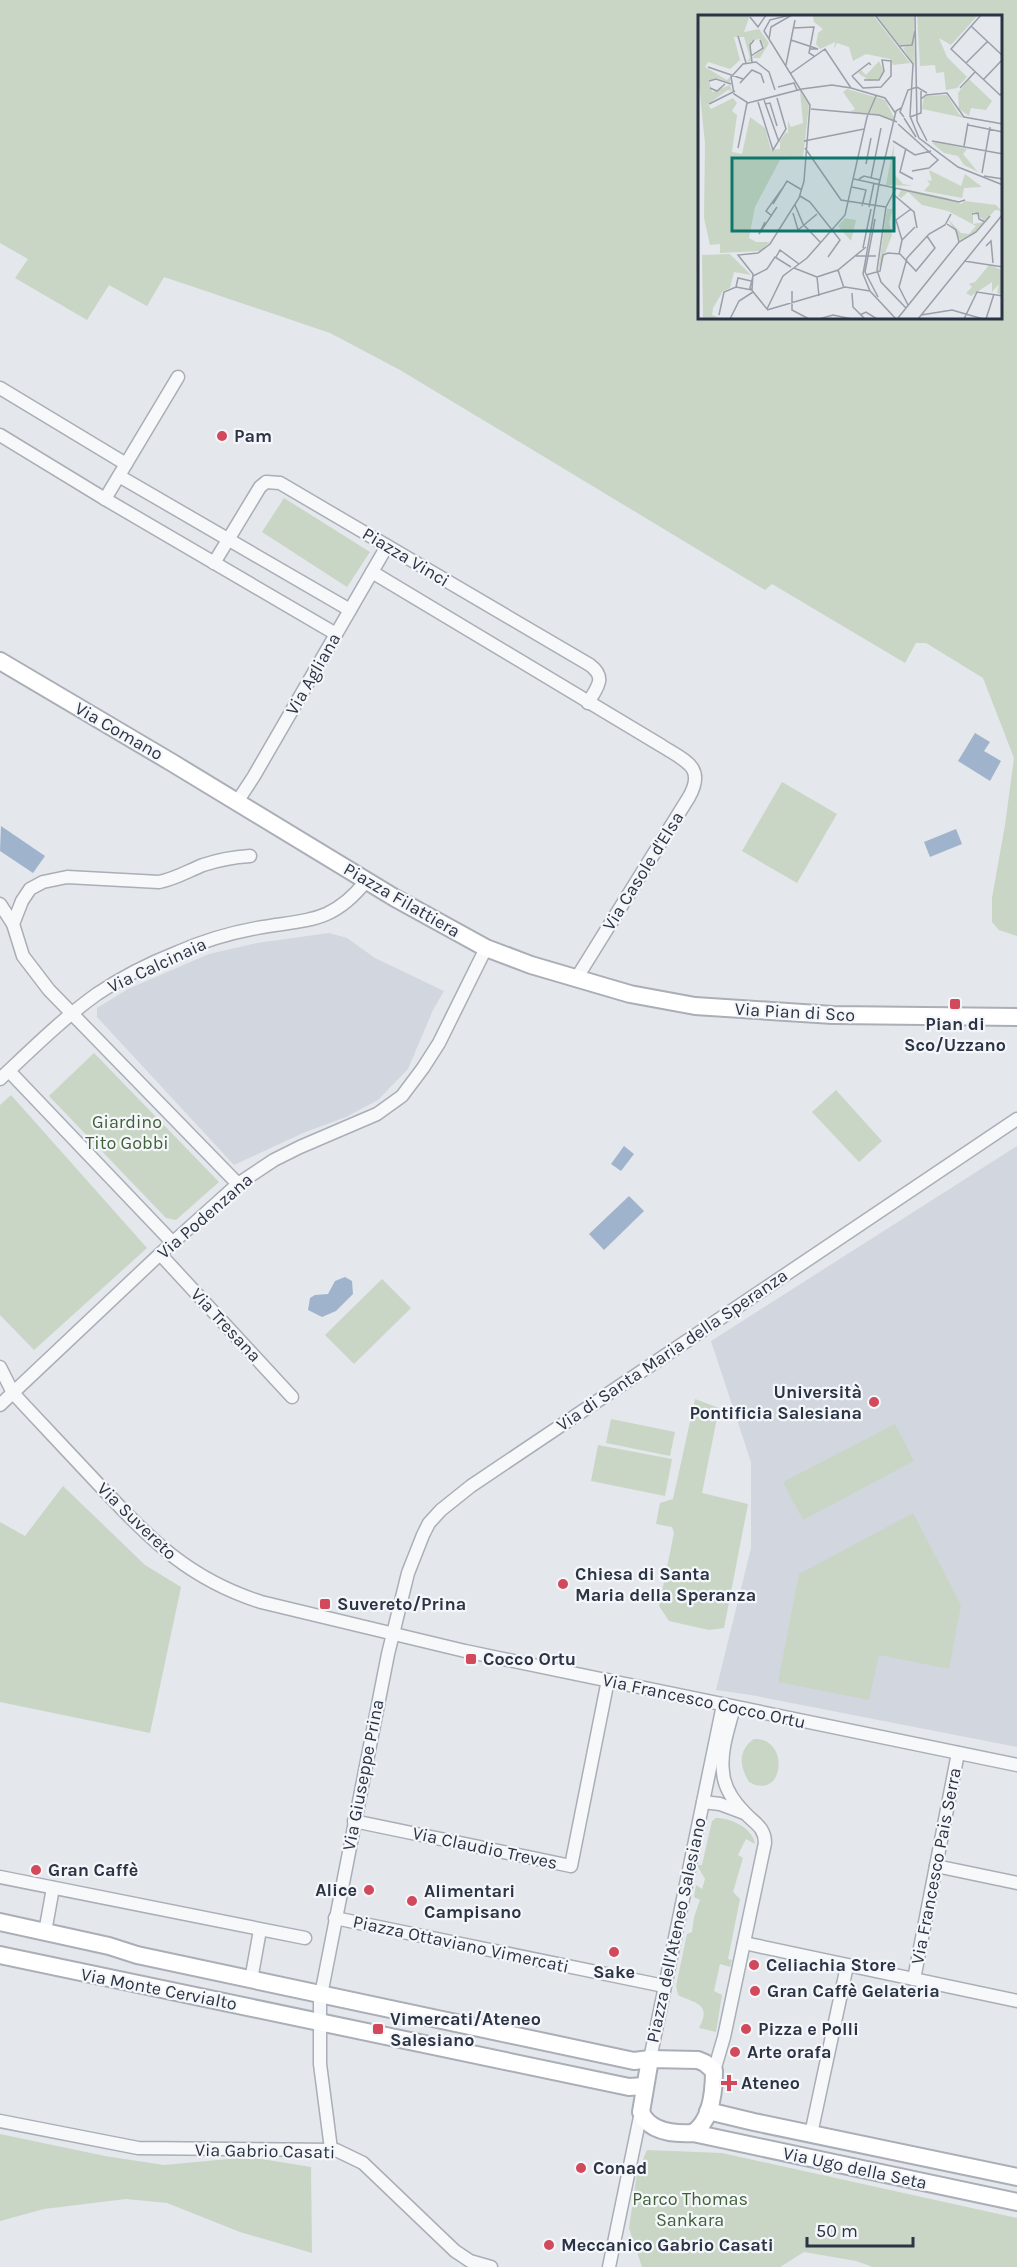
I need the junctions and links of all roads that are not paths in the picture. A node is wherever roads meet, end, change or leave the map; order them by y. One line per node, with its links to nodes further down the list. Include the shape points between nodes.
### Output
1 (178, 376): 4 (street)
2 (0, 388): 4 (street)
3 (0, 435): 6 (street)
4 (126, 464): 5 (street)
5 (119, 476): 6 (street); 7 (street)
6 (105, 499): 9 (street)
7 (228, 539): 8 (street, Piazza Vinci, via 260,487 275,482 290,487); 9 (street, Piazza Vinci); 11 (street)
8 (387, 546): 10 (street, Via Agliana); 14 (street, Piazza Vinci, via 594,669 600,680)
9 (214, 563): 12 (street)
10 (372, 572): 11 (street, Via Agliana); 14 (street, Piazza Vinci)
11 (350, 610): 12 (street, Via Agliana)
12 (336, 634): 16 (street, Via Agliana)
13 (0, 662): 16 (street, Via Comano)
14 (588, 703): 15 (street, Piazza Vinci)
15 (687, 762): 22 (street, Via Casole d'Elsa, via 696,777 692,791)
16 (237, 802): 18 (street, Piazza Filattiera)
17 (250, 856): 20 (street, via 204,865 159,882 51,879 25,895)
18 (366, 881): 21 (street, Piazza Filattiera); 23 (street, Via Calcinaia, via 347,903 326,915 242,931 188,948 126,977)
19 (0, 904): 20 (street)
20 (13, 924): 23 (street, via 28,964)
21 (486, 948): 22 (street, Piazza Filattiera); 27 (street, Via Podenzana, via 439,1043 402,1096 377,1114 293,1150)
22 (576, 980): 24 (street, Via Pian di Sco, via 657,1000 743,1011)
23 (71, 1013): 25 (street, Via Calcinaia); 27 (street)
24 (1017, 1017)
25 (4, 1075): 28 (street)
26 (1017, 1119): 35 (street, Via di Santa Maria della Speranza, via 450,1502 429,1523 420,1542)
27 (238, 1184): 28 (street, Via Podenzana)
28 (173, 1243): 29 (street, Via Podenzana)
29 (160, 1254): 32 (street, Via Podenzana); 33 (street, Via Tresana)
30 (0, 1367): 32 (street, Via Suvereto)
31 (0, 1389): 32 (street, Via Suvereto)
32 (13, 1393): 34 (street, Via Podenzana); 35 (street, Via Suvereto, via 149,1537 197,1574 261,1602)
33 (292, 1397)
34 (0, 1405)
35 (392, 1633): 36 (street, Via Francesco Cocco Ortu); 42 (street, Via Giuseppe Prina)
36 (608, 1680): 37 (street, Via Francesco Cocco Ortu); 42 (street, Via Claudio Treves, via 571,1866)
37 (729, 1706): 38 (street, Via Francesco Cocco Ortu); 40 (street, Piazza dell'Ateneo Salesiano); 41 (street, via 723,1774 727,1788)
38 (958, 1753): 39 (street, Via Francesco Cocco Ortu); 43 (street, Via Francesco Pais Serra)
39 (1017, 1765)
40 (703, 1802): 41 (street, Piazza dell'Ateneo Salesiano); 57 (street, Piazza dell'Ateneo Salesiano)
41 (746, 1814): 52 (street, via 762,1829 765,1843)
42 (354, 1821): 47 (street, Via Giuseppe Prina)
43 (936, 1866): 45 (street); 55 (street, Via Francesco Pais Serra)
44 (0, 1877): 46 (street)
45 (1017, 1884)
46 (53, 1888): 49 (street); 50 (street)
47 (335, 1918): 57 (street, Piazza Ottaviano Vimercati); 58 (street, Piazza Ottaviano Vimercati)
48 (0, 1922): 50 (street, Via Monte Cervialto)
49 (261, 1930): 51 (street); 56 (street, Via Monte Cervialto)
50 (45, 1932): 56 (street, Via Monte Cervialto)
51 (305, 1938)
52 (744, 1943): 54 (street); 62 (street)
53 (0, 1955): 60 (street, Via Monte Cervialto)
54 (847, 1966): 55 (street); 68 (street)
55 (914, 1979): 59 (street)
56 (251, 1980): 58 (street, Via Monte Cervialto)
57 (664, 1986): 61 (street, Piazza dell'Ateneo Salesiano)
58 (321, 1995): 60 (street, Piazza Ottaviano Vimercati); 61 (street, via 634,2061)
59 (1017, 2001)
60 (319, 2021): 63 (street, via 629,2087); 69 (street, Piazza Ottaviano Vimercati, via 321,2078)
61 (650, 2059): 62 (street, Piazza dell'Ateneo Salesiano, via 692,2058 705,2062); 63 (street, Piazza dell'Ateneo Salesiano)
62 (714, 2071): 64 (street)
63 (645, 2086): 65 (street, Piazza dell'Ateneo Salesiano)
64 (708, 2111): 67 (street); 68 (street, Via Ugo della Seta)
65 (641, 2112): 67 (street, via 648,2123 660,2129); 73 (street)
66 (0, 2121): 69 (street, Via Gabrio Casati, via 138,2148)
67 (693, 2133): 71 (street, Via Ugo della Seta)
68 (811, 2134): 70 (street, Via Ugo della Seta)
69 (331, 2149): 72 (street, Via Gabrio Casati, via 360,2160 455,2251 470,2261)
70 (1017, 2177)
71 (1017, 2202)
72 (491, 2267)
73 (609, 2267)

